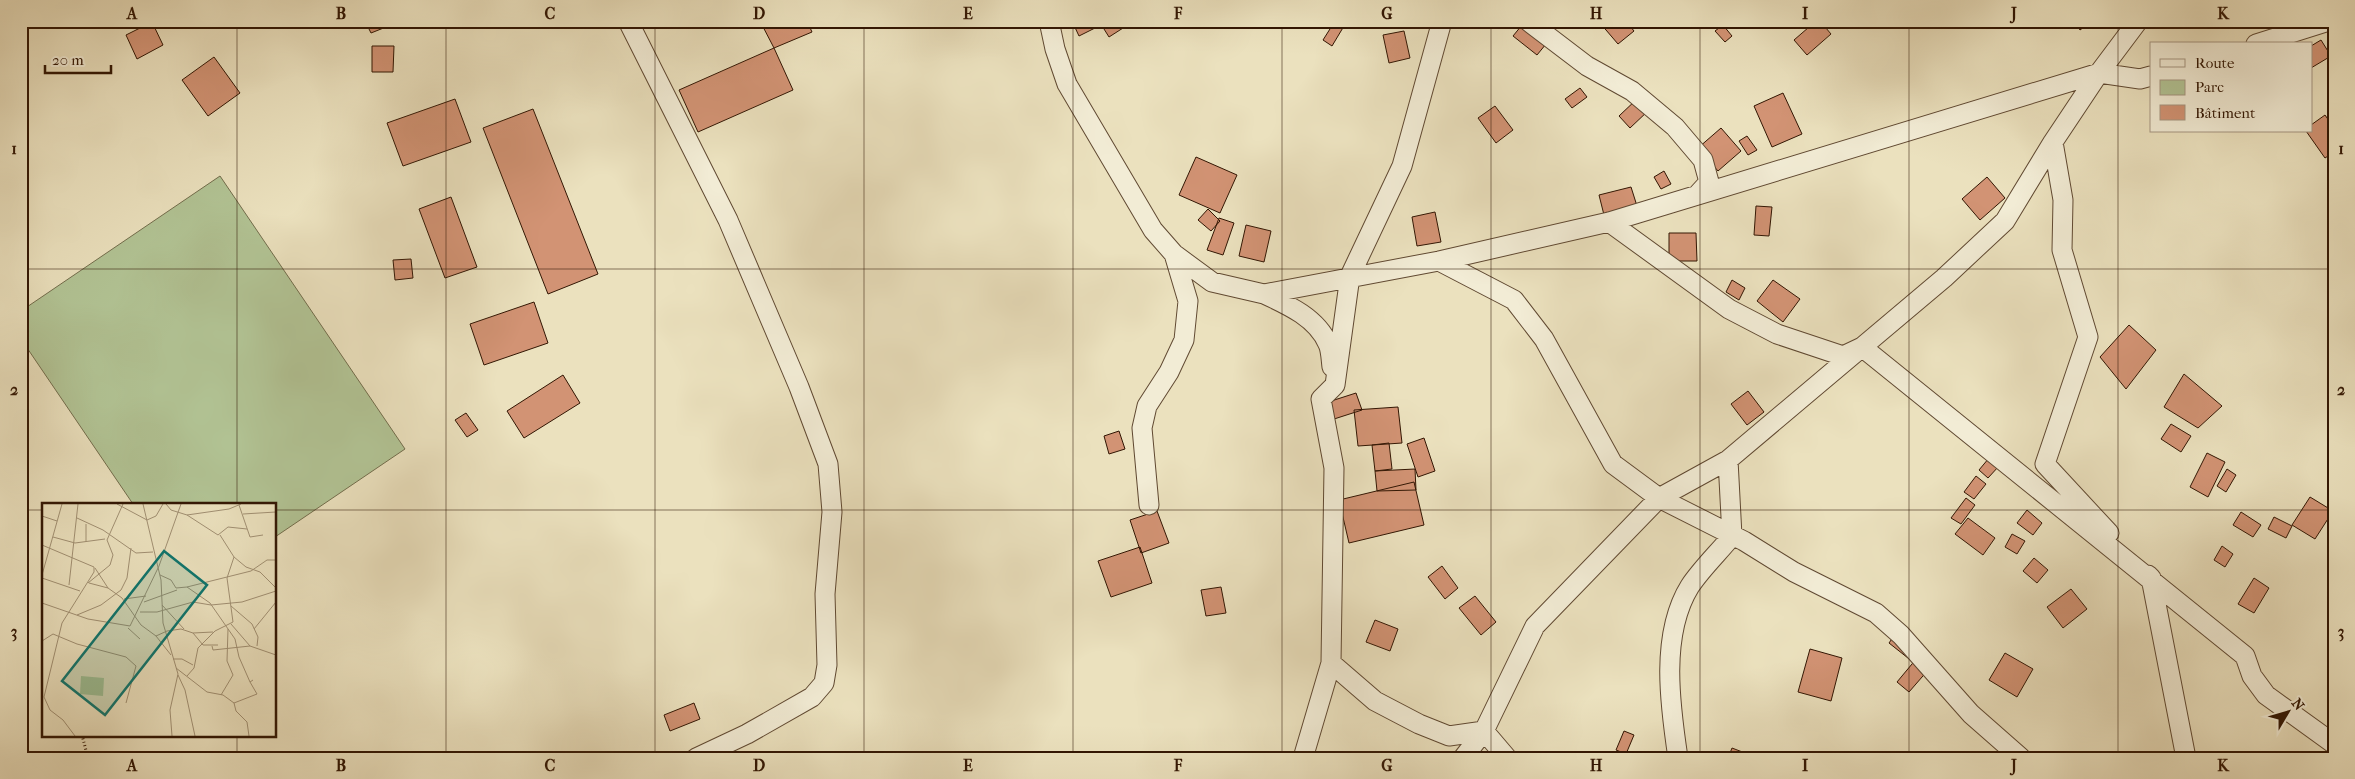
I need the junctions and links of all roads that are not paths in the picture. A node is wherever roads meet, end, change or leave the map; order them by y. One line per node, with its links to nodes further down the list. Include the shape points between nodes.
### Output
1 (628, 21): 27 (street, via 728,220 828,464 832,512 825,594 827,665 824,683 812,697 796,707)
2 (1050, 21): 13 (street, via 1067,84 1152,230)
3 (1442, 21): 15 (street, via 1402,166)
4 (1528, 21): 11 (street, via 1587,66 1632,91 1674,127 1702,160 1710,182)
5 (2138, 21): 8 (street)
6 (2329, 21): 7 (street)
7 (2262, 42)
8 (2099, 73): 9 (street, via 2140,80); 10 (street); 11 (street)
9 (2150, 76)
10 (2053, 142): 17 (street, via 2006,221); 23 (street, via 2063,200 2062,250 2088,337 2045,464)
11 (1698, 194): 12 (street)
12 (1609, 222): 14 (street); 17 (street, via 1730,309 1777,334 1843,356)
13 (1174, 254): 16 (street, via 1212,282); 21 (street, via 1188,301 1184,340 1169,372 1147,406 1142,428)
14 (1439, 261): 15 (street); 20 (street, via 1514,300 1544,338 1613,464)
15 (1350, 276): 16 (street); 18 (street)
16 (1264, 294): 18 (street, via 1296,309 1315,324 1328,344)
17 (1862, 347): 19 (street); 23 (street)
18 (1336, 385): 24 (street, via 1321,398 1334,468)
19 (1728, 460): 20 (street); 22 (street)
20 (1659, 498): 22 (street); 25 (street, via 1535,626)
21 (1148, 505)
22 (1732, 536): 31 (street, via 1690,586 1677,617 1670,656 1670,705); 32 (street, via 1835,594 1876,613 1901,635 1971,714)
23 (2151, 578): 26 (street, via 2245,656 2252,676 2266,695); 33 (street)
24 (1331, 663): 25 (street, via 1375,701 1419,724 1449,736); 28 (street)
25 (1484, 731): 29 (street); 30 (street)
26 (2334, 744)
27 (696, 758)
28 (1303, 758)
29 (1464, 758)
30 (1508, 758)
31 (1678, 758)
32 (2021, 758)
33 (2186, 758)

